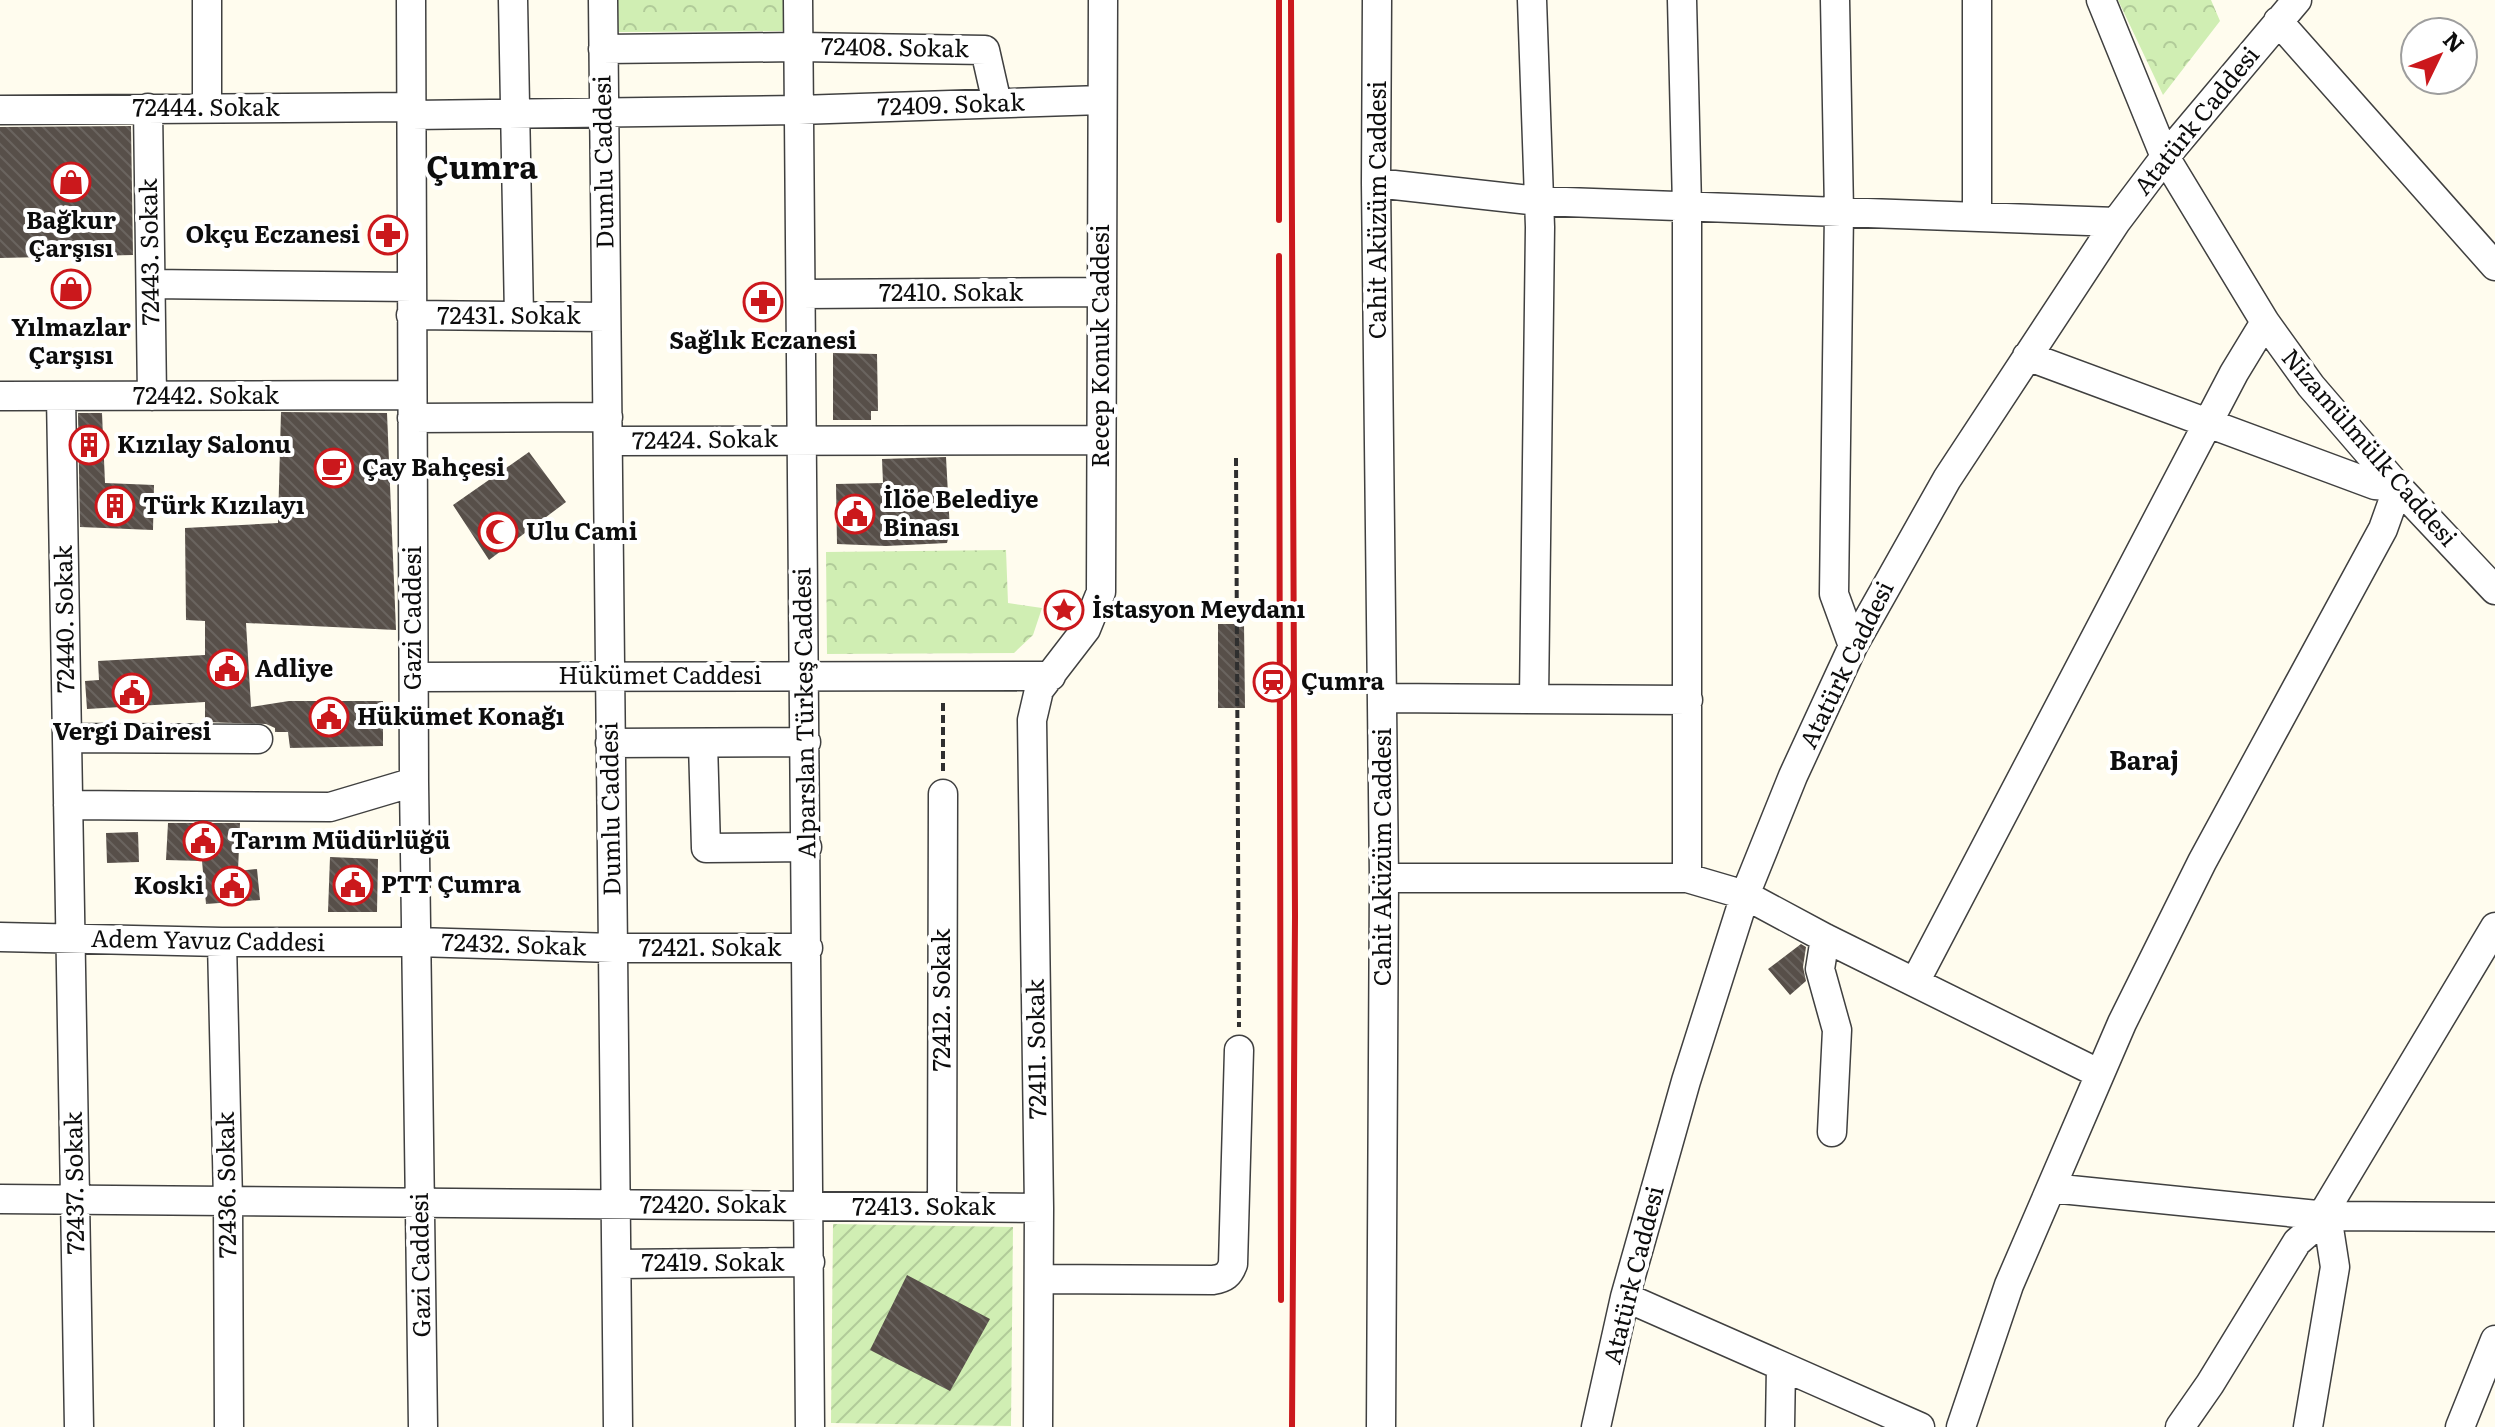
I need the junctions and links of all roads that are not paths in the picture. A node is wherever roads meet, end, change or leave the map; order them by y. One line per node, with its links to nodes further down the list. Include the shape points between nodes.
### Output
1 (207, 0): 20 (street)
2 (411, 0): 23 (street, Gazi Caddesi)
3 (513, 0): 25 (street)
4 (603, 0): 16 (street, Dumlu Caddesi)
5 (798, 0): 15 (street, Alparslan Türkeş Caddesi)
6 (1103, 0): 17 (street, Recep Konuk Caddesi)
7 (1377, 0): 27 (street, Cahit Aküzüm Caddesi)
8 (1532, 0): 28 (street)
9 (1682, 0): 29 (street)
10 (1835, 0): 30 (street)
11 (1977, 0): 31 (street)
12 (2101, 0): 26 (street, Nizamülmülk Caddesi)
13 (2297, 0): 14 (street, Atatürk Caddesi)
14 (2278, 21): 26 (street, Atatürk Caddesi); 33 (street)
15 (799, 47): 16 (street); 18 (street, 72408. Sokak, via 985,50); 22 (street, Alparslan Türkeş Caddesi)
16 (603, 49): 24 (street, Dumlu Caddesi)
17 (1102, 100): 18 (street, 72409. Sokak); 36 (street, Recep Konuk Caddesi)
18 (997, 103): 22 (street, 72409. Sokak)
19 (148, 108): 20 (street, 72444. Sokak); 21 (street, 72444. Sokak); 34 (street, 72443. Sokak)
20 (207, 108): 23 (street, 72444. Sokak)
21 (0, 110)
22 (799, 110): 24 (street, 72409. Sokak); 37 (street, Alparslan Türkeş Caddesi)
23 (412, 111): 25 (street, 72444. Sokak); 35 (street, Gazi Caddesi)
24 (604, 114): 25 (street, 72444. Sokak); 40 (street, Dumlu Caddesi)
25 (516, 115): 39 (street)
26 (2165, 157): 32 (street, Atatürk Caddesi); 41 (street, Nizamülmülk Caddesi)
27 (1376, 183): 28 (street); 58 (street, Cahit Aküzüm Caddesi)
28 (1538, 201): 29 (street); 59 (street)
29 (1687, 206): 30 (street); 60 (street)
30 (1839, 211): 31 (street); 53 (street, via 1834,594)
31 (1977, 216): 32 (street)
32 (2116, 222): 42 (street, Atatürk Caddesi)
33 (2495, 266)
34 (151, 284): 35 (street); 45 (street, 72443. Sokak)
35 (412, 287): 38 (street, Gazi Caddesi)
36 (1101, 292): 37 (street, 72410. Sokak); 50 (street, Recep Konuk Caddesi)
37 (801, 294): 49 (street, Alparslan Türkeş Caddesi)
38 (411, 315): 39 (street, 72431. Sokak); 46 (street, Gazi Caddesi)
39 (519, 316): 40 (street, 72431. Sokak)
40 (606, 317): 48 (street, Dumlu Caddesi)
41 (2265, 322): 47 (street); 51 (street, Nizamülmülk Caddesi, via 2311,386)
42 (2027, 356): 47 (street); 53 (street, Atatürk Caddesi, via 1947,479)
43 (0, 396): 44 (street, 72442. Sokak)
44 (61, 396): 45 (street, 72442. Sokak); 61 (street, 72440. Sokak)
45 (152, 396): 46 (street, 72442. Sokak)
46 (412, 406): 48 (street, 72442. Sokak); 56 (street, Gazi Caddesi)
47 (2208, 422): 51 (street, via 2375,485); 81 (street)
48 (608, 429): 49 (street, 72424. Sokak); 57 (street, Dumlu Caddesi)
49 (802, 439): 50 (street, 72424. Sokak); 54 (street, Alparslan Türkeş Caddesi)
50 (1101, 440): 55 (street, Recep Konuk Caddesi, via 1101,592 1086,629)
51 (2398, 487): 52 (street, Nizamülmülk Caddesi); 83 (street, via 2383,529 2202,862)
52 (2495, 590)
53 (1853, 646): 72 (street, Atatürk Caddesi)
54 (805, 675): 55 (street, Hükümet Caddesi); 57 (street, Hükümet Caddesi); 63 (street, Alparslan Türkeş Caddesi)
55 (1051, 676): 93 (street, 72411. Sokak, via 1039,690 1032,720)
56 (414, 677): 57 (street, Hükümet Caddesi); 66 (street, Gazi Caddesi)
57 (609, 677): 64 (street, Dumlu Caddesi)
58 (1382, 698): 59 (street); 70 (street, Cahit Aküzüm Caddesi)
59 (1534, 699): 60 (street)
60 (1688, 700): 71 (street)
61 (67, 738): 62 (street); 68 (street, 72440. Sokak)
62 (258, 739)
63 (806, 742): 65 (street); 69 (street, Alparslan Türkeş Caddesi)
64 (610, 743): 65 (street); 79 (street, Dumlu Caddesi)
65 (703, 743): 69 (street, via 706,848)
66 (414, 782): 68 (street, via 330,807); 78 (street, Gazi Caddesi)
67 (943, 794): 92 (street, 72412. Sokak)
68 (68, 805): 76 (street, 72440. Sokak)
69 (807, 847): 80 (street, Alparslan Türkeş Caddesi)
70 (1384, 878): 71 (street); 108 (street, Cahit Aküzüm Caddesi)
71 (1687, 878): 72 (street)
72 (1745, 895): 75 (street); 99 (street, Atatürk Caddesi)
73 (2495, 927): 94 (street, via 2326,1209)
74 (0, 937): 76 (street, Adem Yavuz Caddesi)
75 (1825, 938): 81 (street); 84 (street, via 1820,969 1837,1030)
76 (70, 939): 77 (street, Adem Yavuz Caddesi); 87 (street, 72437. Sokak)
77 (222, 942): 78 (street, Adem Yavuz Caddesi); 88 (street, 72436. Sokak)
78 (416, 942): 79 (street, 72432. Sokak); 89 (street, Gazi Caddesi)
79 (613, 948): 80 (street, 72421. Sokak); 90 (street, Dumlu Caddesi)
80 (808, 948): 91 (street, Alparslan Türkeş Caddesi)
81 (1915, 982): 83 (street)
82 (1239, 1050): 98 (street, via 1230,1273 1213,1280)
83 (2100, 1074): 85 (street)
84 (1832, 1132)
85 (2051, 1188): 94 (street); 112 (street, via 2009,1285)
86 (0, 1199): 87 (street, 72420. Sokak)
87 (75, 1200): 88 (street, 72420. Sokak); 102 (street, 72437. Sokak)
88 (228, 1201): 89 (street, 72420. Sokak); 103 (street, 72436. Sokak)
89 (420, 1202): 90 (street, 72420. Sokak); 104 (street, Gazi Caddesi)
90 (617, 1204): 91 (street, 72420. Sokak); 97 (street, Dumlu Caddesi)
91 (809, 1206): 92 (street, 72413. Sokak); 96 (street, Alparslan Türkeş Caddesi)
92 (942, 1207): 93 (street, 72413. Sokak)
93 (1039, 1208): 98 (street, 72411. Sokak)
94 (2327, 1216): 95 (street); 113 (street, via 2297,1242); 114 (street, via 2335,1267)
95 (2495, 1217)
96 (810, 1262): 97 (street, 72419. Sokak); 106 (street, Alparslan Türkeş Caddesi)
97 (617, 1264): 105 (street, Dumlu Caddesi)
98 (1039, 1279): 107 (street, 72411. Sokak)
99 (1625, 1297): 101 (street); 109 (street, Atatürk Caddesi)
100 (2495, 1340): 115 (street)
101 (1781, 1366): 110 (street); 111 (street)
102 (79, 1427)
103 (229, 1427)
104 (423, 1427)
105 (618, 1427)
106 (810, 1427)
107 (1038, 1427)
108 (1381, 1427)
109 (1596, 1427)
110 (1780, 1427)
111 (1920, 1427)
112 (1961, 1427)
113 (2180, 1427)
114 (2308, 1427)
115 (2460, 1427)

